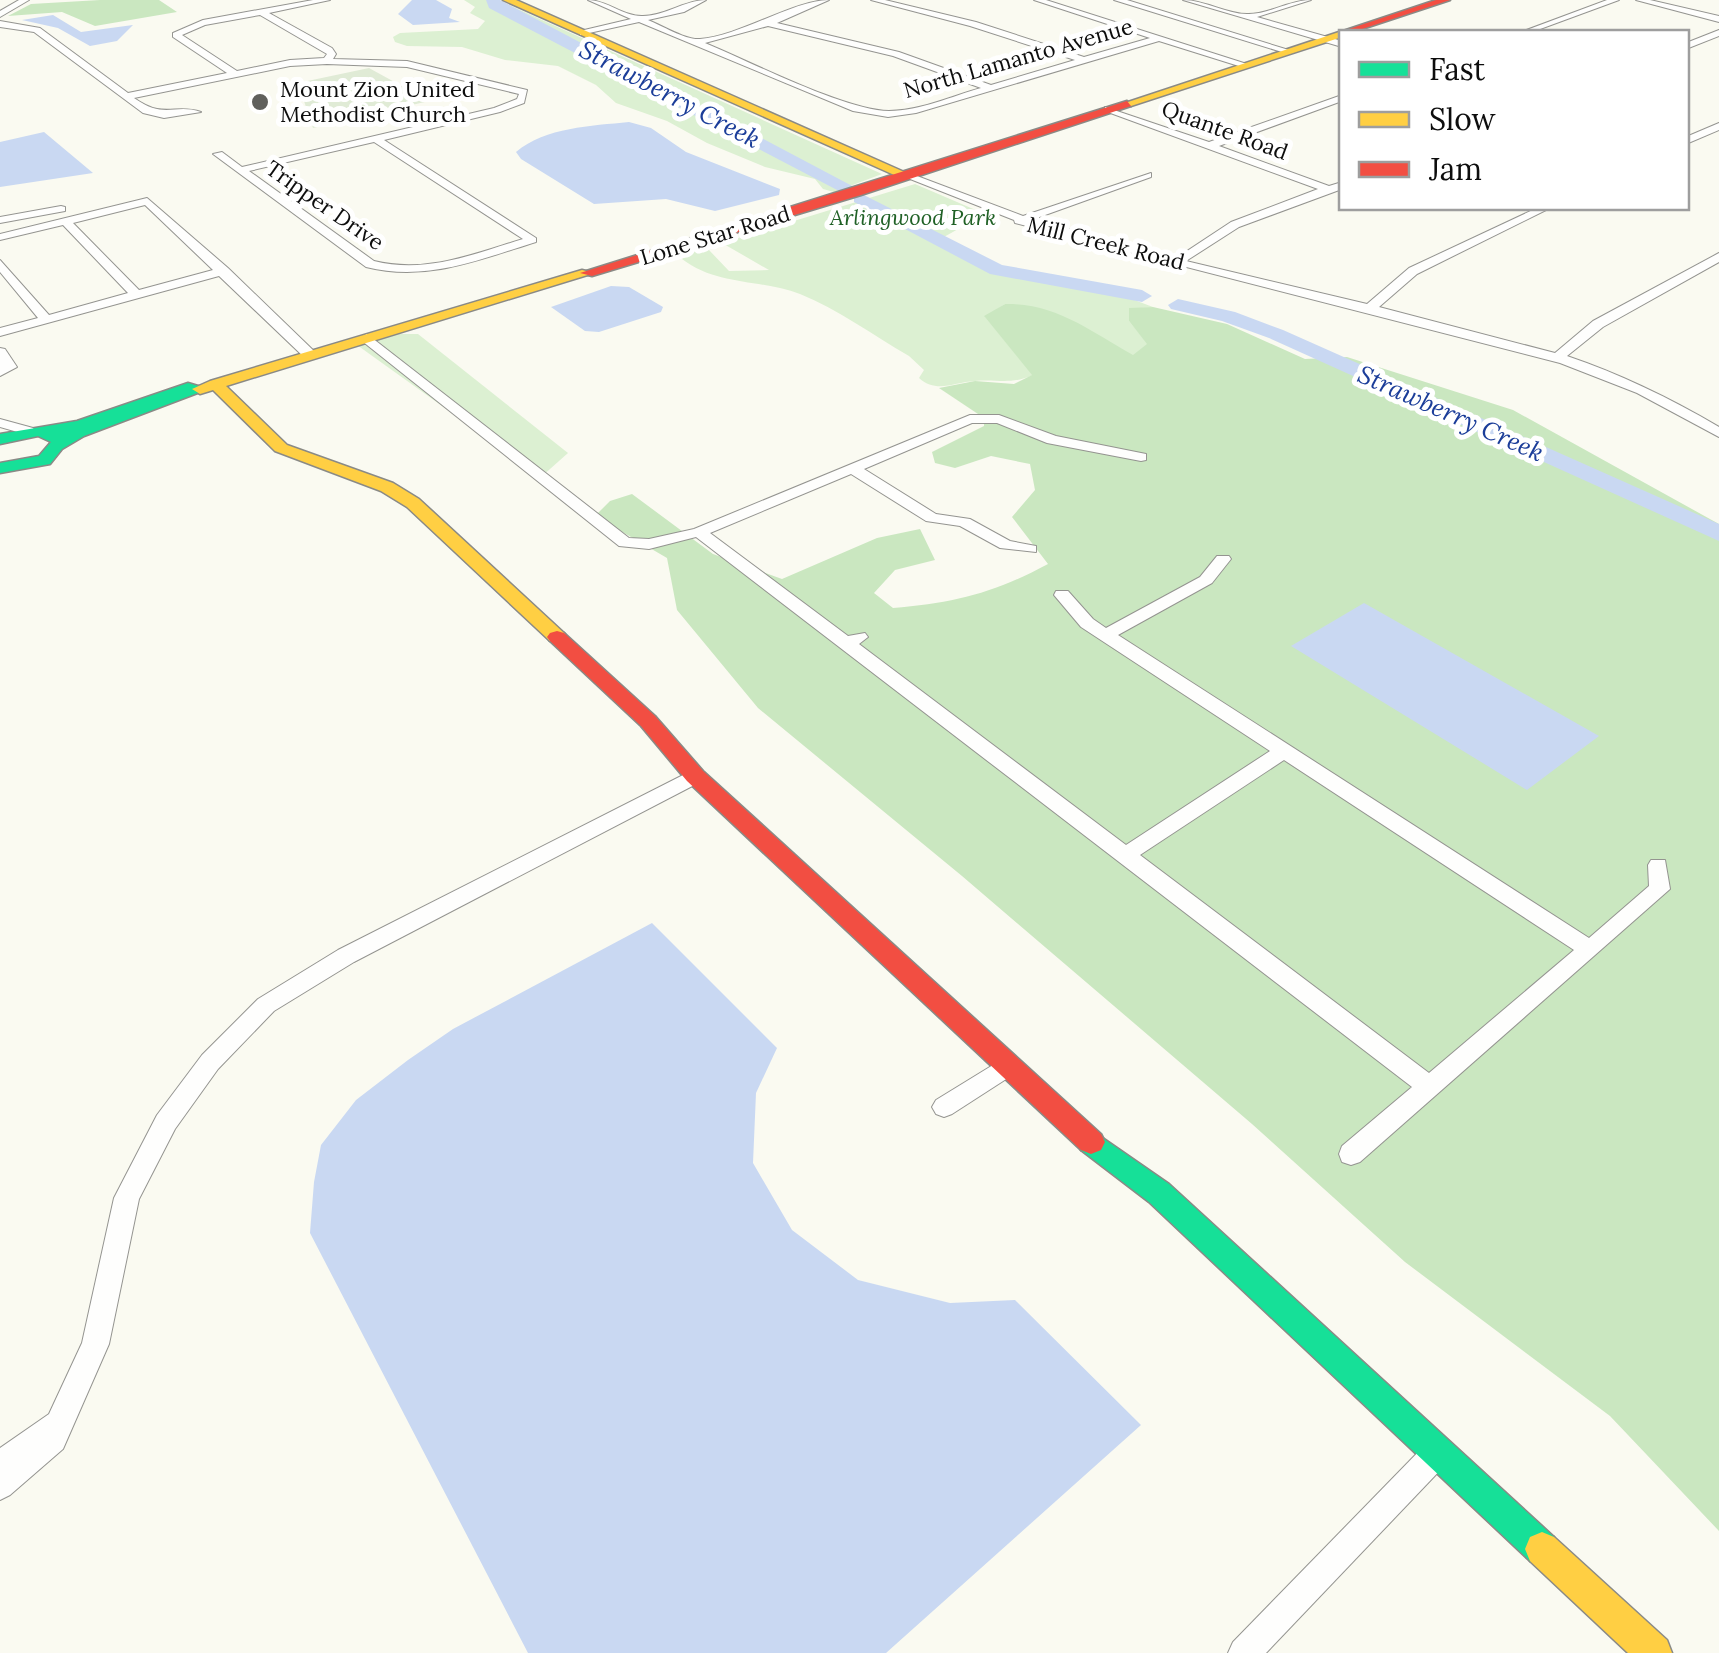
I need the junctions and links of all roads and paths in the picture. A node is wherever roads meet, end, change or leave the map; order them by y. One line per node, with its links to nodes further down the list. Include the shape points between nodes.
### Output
1 (12, 0): 16 (street)
2 (25, 0): 16 (street)
3 (326, 0): 17 (street)
4 (592, 0): 20 (street)
5 (702, 0): 20 (street)
6 (825, 0): 21 (street)
7 (875, 0): 32 (street)
8 (1038, 0): 28 (street)
9 (1118, 0): 31 (street)
10 (1187, 0): 18 (street)
11 (1307, 0): 18 (street)
12 (1615, 0): 24 (street)
13 (1640, 0): 19 (street)
14 (511, 1): 25 (street, Mill Creek Road)
15 (1431, 1): 23 (street, Lone Star Road)
16 (0, 11)
17 (261, 12): 33 (street, via 329,50); 35 (street, via 176,35)
18 (1248, 18): 27 (street)
19 (1719, 19)
20 (640, 20): 25 (street); 29 (street)
21 (768, 23): 29 (street); 36 (street, via 884,51)
22 (0, 26): 37 (street, via 44,36)
23 (1356, 30)
24 (1531, 30)
25 (583, 33): 49 (street, Mill Creek Road)
26 (1719, 33): 30 (street)
27 (1338, 37): 31 (street, Lone Star Road)
28 (1159, 38): 32 (street, North Lamanto Avenue); 34 (street)
29 (696, 43): 36 (street, North Lamanto Avenue, via 856,109 888,114)
30 (1689, 45)
31 (1288, 51): 34 (street, Lone Star Road)
32 (1083, 60): 36 (street, North Lamanto Avenue)
33 (328, 61): 35 (street); 42 (street, via 407,64 524,92 512,106)
34 (1245, 65): 39 (street, Lone Star Road)
35 (235, 74): 37 (street)
36 (990, 88)
37 (128, 96): 40 (street, via 154,114)
38 (1339, 99): 46 (street)
39 (1108, 110): 46 (street, Quante Road); 49 (street, Lone Star Road)
40 (196, 112)
41 (1719, 126): 43 (street)
42 (376, 139): 48 (street); 48 (street, Tripper Drive, via 532,240 440,266 390,271 370,264)
43 (1689, 139)
44 (1689, 140): 45 (street)
45 (1704, 143)
46 (1210, 146): 52 (street, Quante Road)
47 (218, 154): 48 (street, Tripper Drive)
48 (241, 170)
49 (905, 175): 57 (street, Mill Creek Road); 67 (street, Lone Star Road)
50 (1148, 175): 57 (street)
51 (1339, 186): 52 (street)
52 (1328, 190): 60 (street, via 1232,224)
53 (117, 208): 55 (street, via 91,204); 56 (street); 62 (street, via 147,202)
54 (1540, 210): 64 (street, via 1422,266)
55 (0, 220)
56 (66, 221): 58 (street); 63 (street)
57 (1019, 221): 60 (street, Mill Creek Road)
58 (0, 237)
59 (1719, 257): 70 (street, via 1598,324)
60 (1178, 262): 64 (street, Mill Creek Road)
61 (0, 264): 65 (street)
62 (224, 272): 63 (street); 69 (street)
63 (136, 295): 65 (street)
64 (1369, 309): 70 (street, Mill Creek Road)
65 (46, 319): 66 (street)
66 (0, 332)
67 (367, 338): 69 (street, Lone Star Road); 82 (street, via 614,538 649,544)
68 (0, 352): 71 (street, via 10,366)
69 (310, 354): 72 (street, Lone Star Road)
70 (1559, 356): 75 (street, Mill Creek Road, via 1650,391)
71 (0, 372)
72 (208, 386): 77 (street, Lone Star Road, via 78,433); 88 (street, via 281,448 387,487 413,504 648,721)
73 (1719, 420): 75 (street)
74 (0, 422): 77 (street)
75 (1702, 422): 76 (street, Mill Creek Road)
76 (1719, 433)
77 (45, 436): 78 (street); 81 (street, via 43,460)
78 (0, 439)
79 (1141, 457): 80 (street, via 1052,440 989,418 951,425)
80 (851, 467): 82 (street); 83 (street, via 932,518 964,522)
81 (5, 469)
82 (699, 532): 89 (street, via 854,639)
83 (1030, 550)
84 (1224, 559): 86 (street, via 1206,580)
85 (1062, 595): 86 (street)
86 (1106, 635): 87 (street)
87 (1284, 751): 89 (street); 91 (street)
88 (695, 776): 92 (street); 96 (street, via 346,956 266,1005 232,1039 166,1122 128,1198 95,1344)
89 (1127, 854): 93 (street)
90 (1658, 864): 91 (street, via 1660,888)
91 (1589, 949): 93 (street)
92 (1006, 1067): 94 (street); 97 (street, via 1096,1147 1159,1192)
93 (1428, 1086): 95 (street)
94 (944, 1107)
95 (1351, 1154)
96 (57, 1424): 98 (street); 99 (street, via 36,1458)
97 (1437, 1452): 100 (street); 101 (street)
98 (0, 1466)
99 (0, 1486)
100 (1244, 1653)
101 (1654, 1653)

